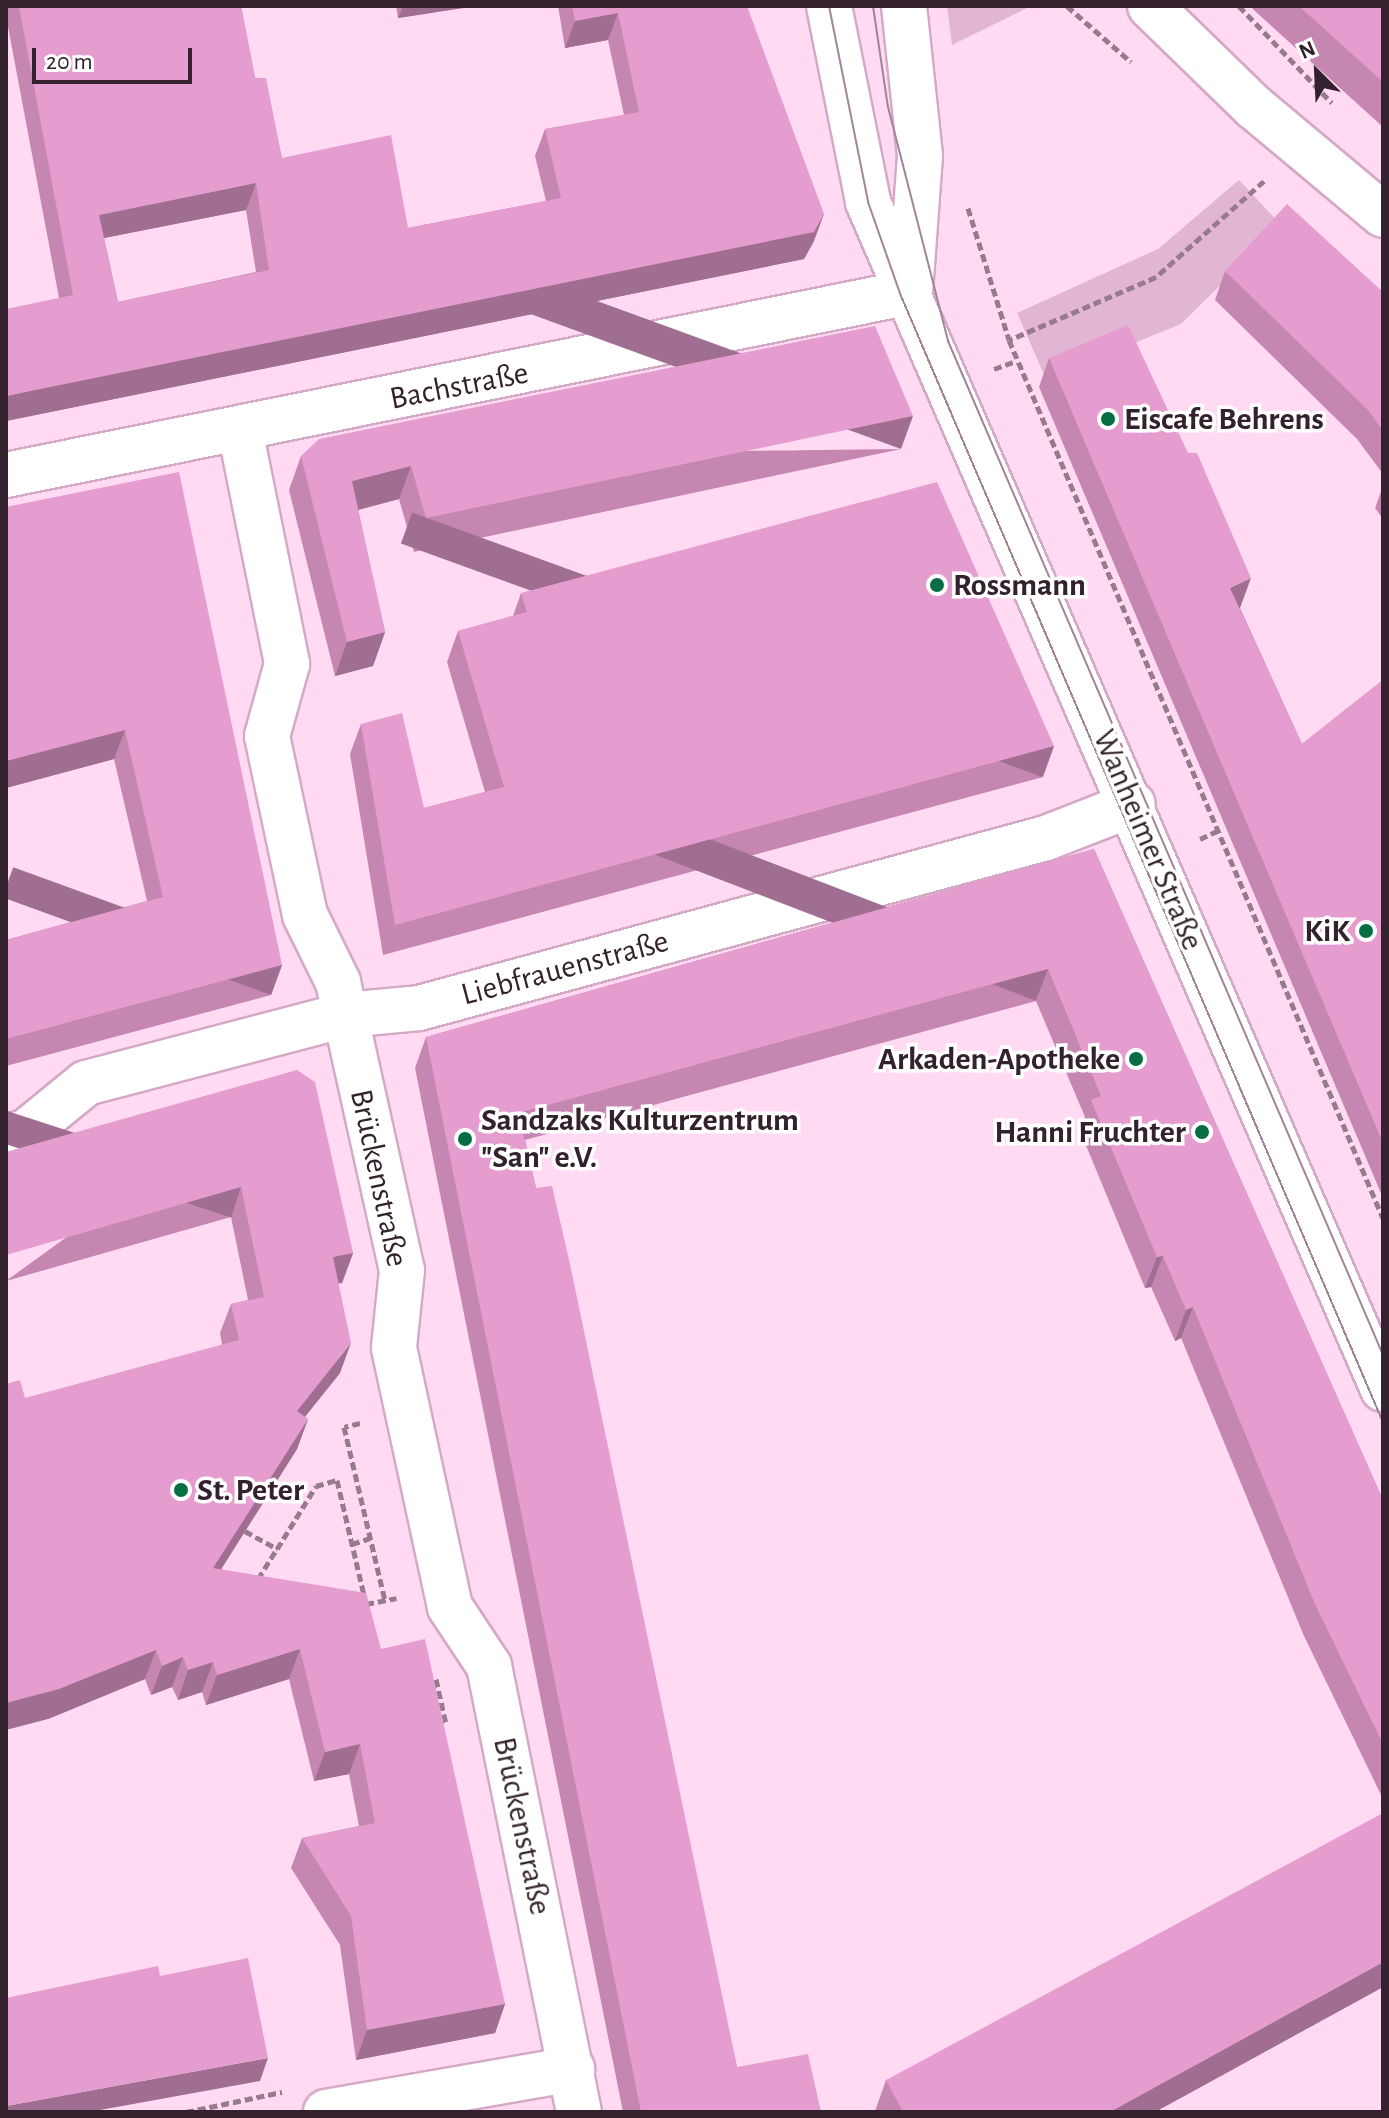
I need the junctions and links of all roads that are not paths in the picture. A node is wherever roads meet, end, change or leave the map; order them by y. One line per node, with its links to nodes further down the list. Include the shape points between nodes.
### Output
1 (829, 6): 5 (street, Wanheimer Straße, via 868,202)
2 (904, 6): 5 (street, Wanheimer Straße, via 920,156)
3 (1150, 6): 4 (street, via 1254,107)
4 (1383, 215)
5 (910, 292): 6 (street, Bachstraße); 8 (street, Wanheimer Straße)
6 (240, 430): 7 (street, Bachstraße); 9 (street, Brückenstraße, via 287,664 267,736 305,915 338,982)
7 (6, 475)
8 (1133, 804): 9 (street, Liebfrauenstraße, via 1046,838 434,1004); 11 (street, Wanheimer Straße)
9 (345, 1015): 10 (street, Liebfrauenstraße, via 86,1083 26,1132); 12 (street, Brückenstraße, via 402,1270 396,1361 450,1607 489,1666)
10 (6, 1137)
11 (1383, 1389)
12 (572, 2069): 13 (street); 14 (street, Brückenstraße)
13 (326, 2112)
14 (579, 2112)

